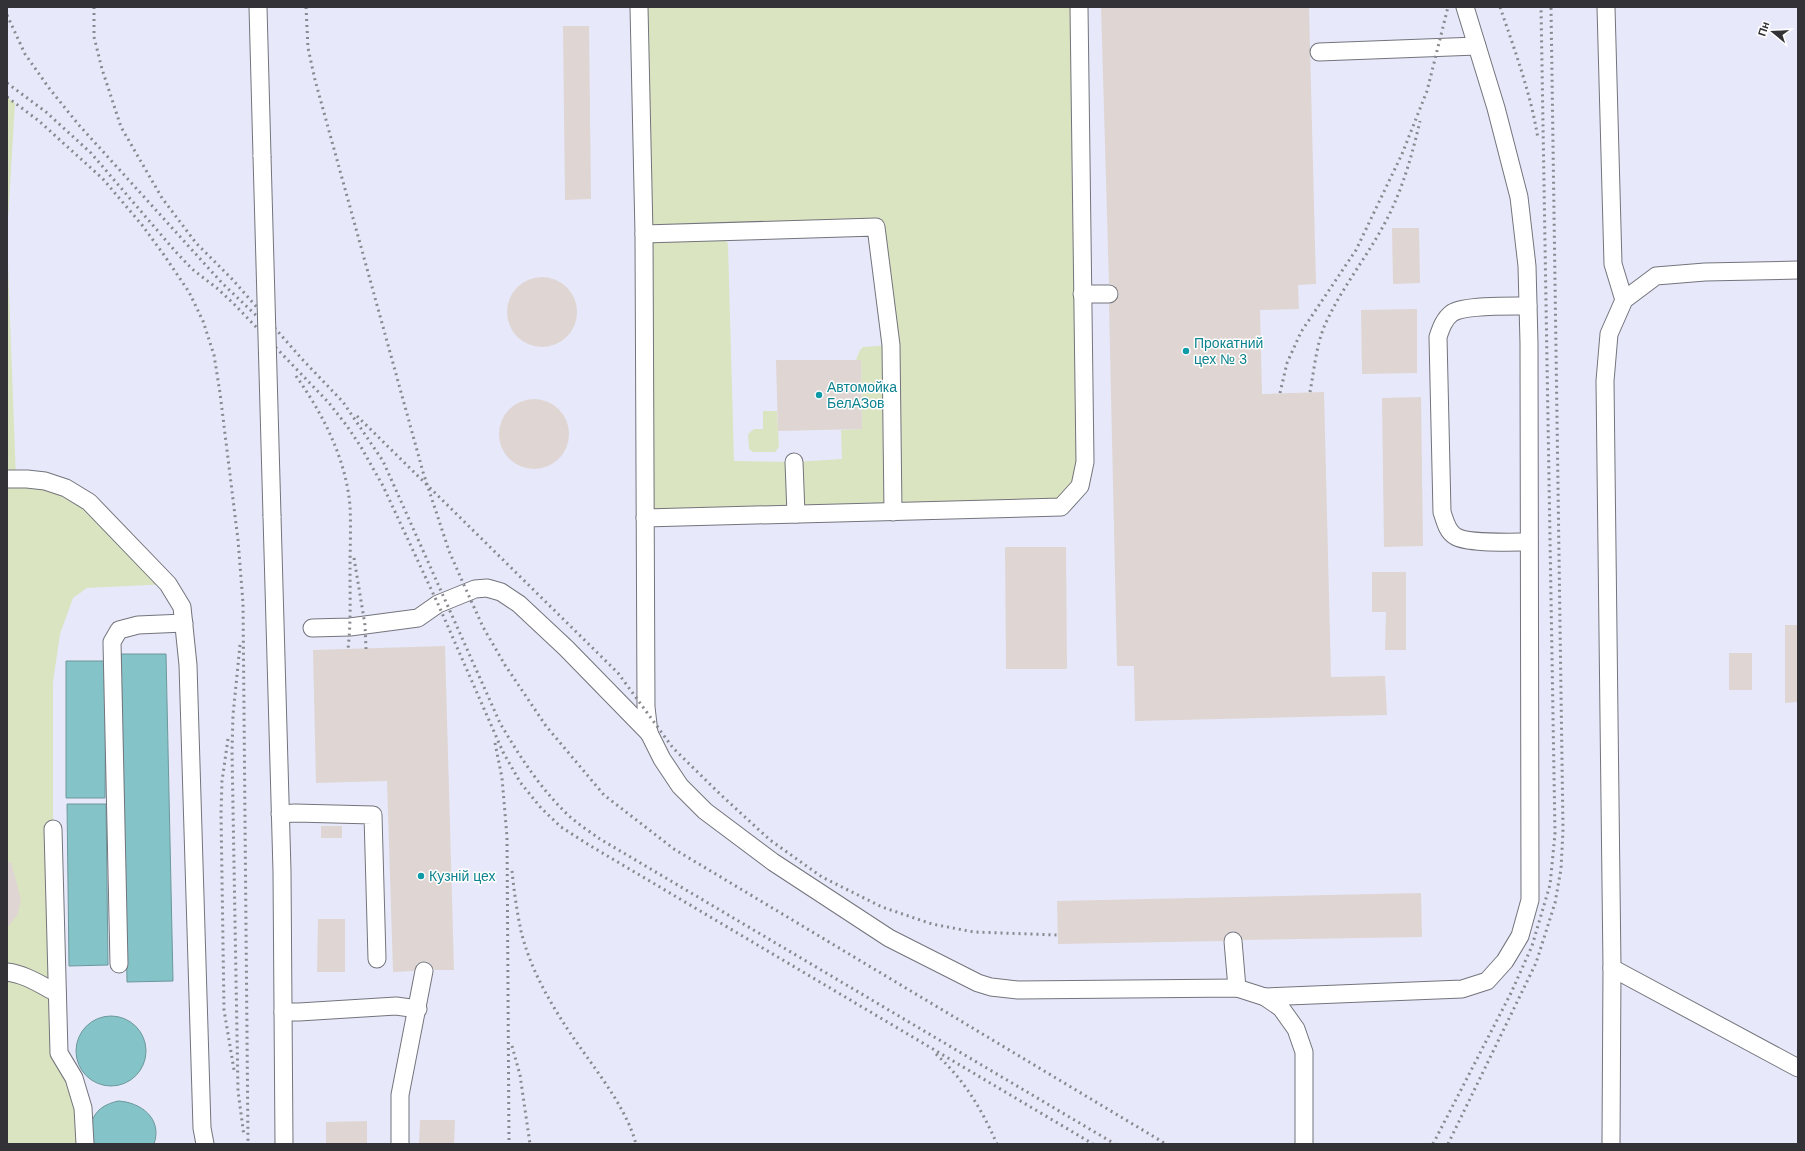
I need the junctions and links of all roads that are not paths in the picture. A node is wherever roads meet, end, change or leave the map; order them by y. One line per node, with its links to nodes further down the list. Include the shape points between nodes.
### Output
1 (258, 7): 23 (street, bridge)
2 (639, 7): 8 (street)
3 (1079, 7): 10 (street)
4 (1465, 7): 6 (street)
5 (1606, 7): 12 (street, via 1613,264)
6 (1477, 46): 7 (street); 13 (street, via 1519,197 1527,266)
7 (1319, 52)
8 (644, 234): 16 (street, via 876,227 891,345); 18 (street)
9 (1798, 270): 12 (street, via 1656,276)
10 (1082, 294): 11 (street); 16 (street, via 1085,462 1080,486 1061,507)
11 (1109, 294)
12 (1624, 300): 28 (street, via 1609,334 1605,381)
13 (1528, 306): 19 (street); 19 (street, via 1468,309 1453,313 1444,322 1438,337 1442,512 1446,526 1455,537 1472,541)
14 (794, 462): 17 (street)
15 (7, 479): 20 (street, via 45,481 66,488 89,502 168,584 182,607)
16 (893, 512): 17 (street)
17 (796, 514): 18 (street)
18 (646, 518): 22 (street, via 646,707)
19 (1528, 542): 33 (street, via 1530,900 1520,936 1505,961 1487,981 1462,988)
20 (184, 623): 27 (street, via 138,625 119,630 112,642); 38 (street, via 188,664 202,1128)
21 (312, 628): 22 (street, via 350,627 418,618 438,604 475,589 487,588 501,592 520,604)
22 (649, 733): 31 (street, via 680,786 705,811 773,862 889,938 972,981 991,987 1018,990)
23 (280, 814): 26 (street, via 373,815); 35 (street)
24 (53, 829): 32 (street)
25 (1233, 941): 31 (street)
26 (377, 959)
27 (118, 964)
28 (1612, 968): 36 (street); 42 (street)
29 (424, 971): 34 (street)
30 (7, 972): 32 (street, via 32,980)
31 (1237, 988): 33 (street)
32 (57, 993): 37 (street, via 59,1053 74,1078 83,1108)
33 (1265, 997): 41 (street, via 1281,1008 1296,1029 1304,1052)
34 (418, 1008): 35 (street, via 396,1006); 40 (street, via 400,1095)
35 (283, 1012): 39 (street)
36 (1798, 1068)
37 (85, 1144)
38 (205, 1144)
39 (284, 1144)
40 (400, 1144)
41 (1304, 1144)
42 (1611, 1144)

